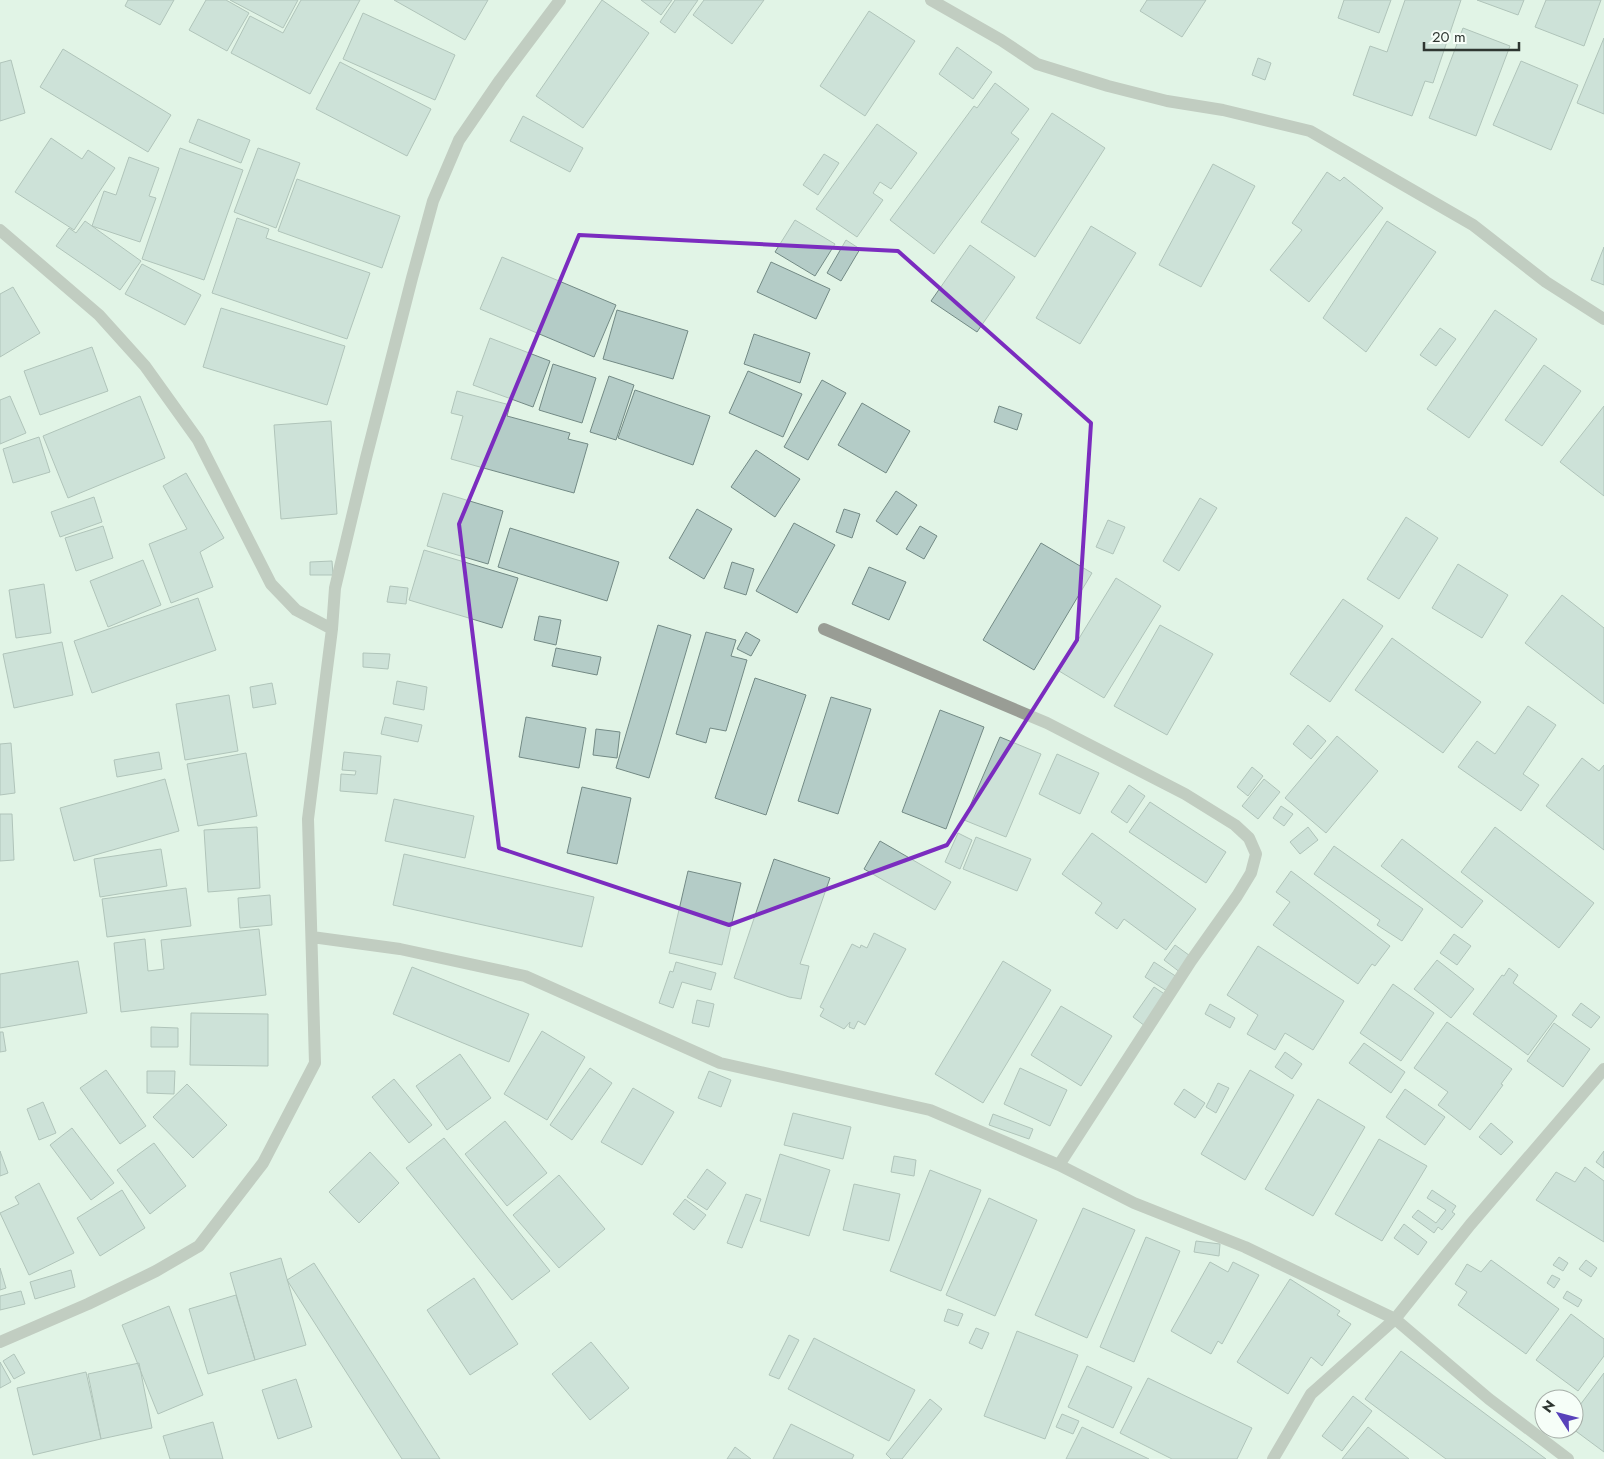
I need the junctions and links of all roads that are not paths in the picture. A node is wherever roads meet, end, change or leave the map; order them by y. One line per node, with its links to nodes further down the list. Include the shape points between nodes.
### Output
1 (560, 0): 5 (street, via 459,140 433,201 348,532 335,588)
2 (931, 0): 4 (street, via 1037,64 1167,101 1223,110 1310,132 1473,225 1546,282)
3 (0, 230): 5 (street, via 99,315 145,366 198,440 271,584 296,610)
4 (1604, 318)
5 (332, 629): 7 (street, via 308,818)
6 (824, 629): 9 (street, via 1047,723 1177,790 1235,825 1249,838 1256,854 1251,873)
7 (312, 937): 9 (street, via 400,949 525,976 720,1063 930,1110); 11 (street, via 314,1063 263,1163 220,1219 199,1246 156,1271)
8 (1604, 1069): 10 (street, via 1470,1225)
9 (1059, 1166): 10 (street, via 1134,1203 1245,1247)
10 (1396, 1319): 12 (street, via 1311,1394); 13 (street, via 1489,1399)
11 (0, 1342)
12 (1272, 1459)
13 (1568, 1459)

